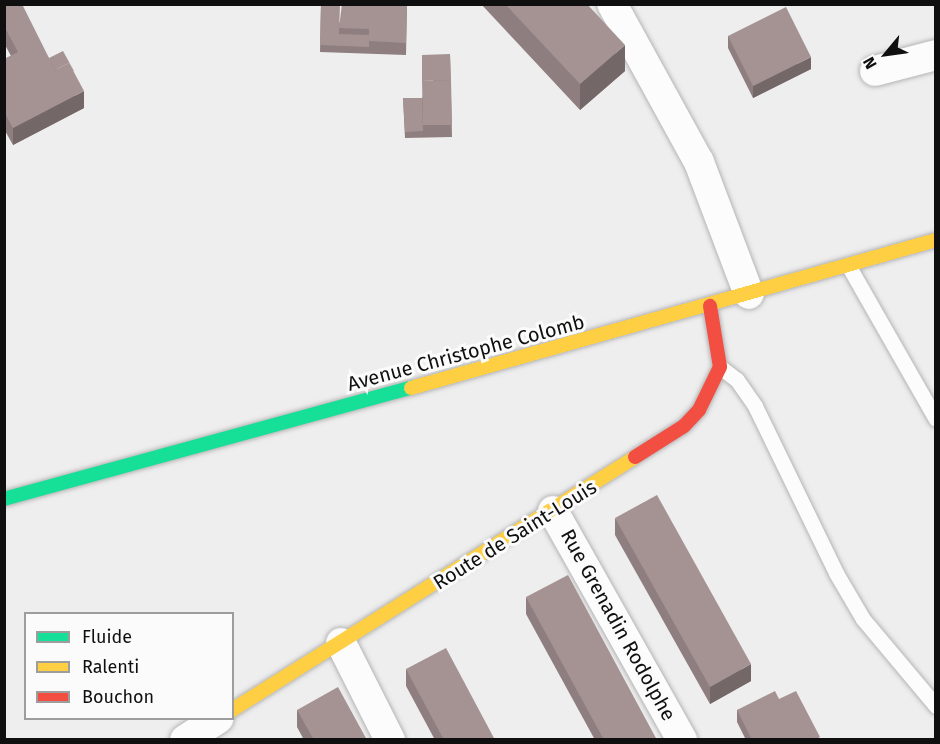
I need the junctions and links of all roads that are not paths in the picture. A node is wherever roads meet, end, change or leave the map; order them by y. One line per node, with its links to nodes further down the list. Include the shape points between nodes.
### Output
1 (612, 4): 6 (street, via 699,162)
2 (936, 55): 3 (street)
3 (875, 71)
4 (936, 240): 5 (street, Avenue Christophe Colomb)
5 (848, 265): 6 (street, Avenue Christophe Colomb); 9 (lane)
6 (749, 294): 7 (street, Avenue Christophe Colomb)
7 (710, 306): 8 (street); 10 (street, Avenue Christophe Colomb)
8 (720, 367): 11 (street, Route de Saint-Louis, via 699,410 684,426); 13 (lane, via 737,380 755,406 836,573 863,619)
9 (936, 419)
10 (4, 499)
11 (554, 511): 12 (street, Route de Saint-Louis); 18 (street, Rue Grenadin Rodolphe)
12 (341, 643): 14 (street, Route de Saint-Louis); 17 (street)
13 (936, 706)
14 (234, 709)
15 (216, 720): 16 (street)
16 (185, 740)
17 (390, 740)
18 (682, 740)

